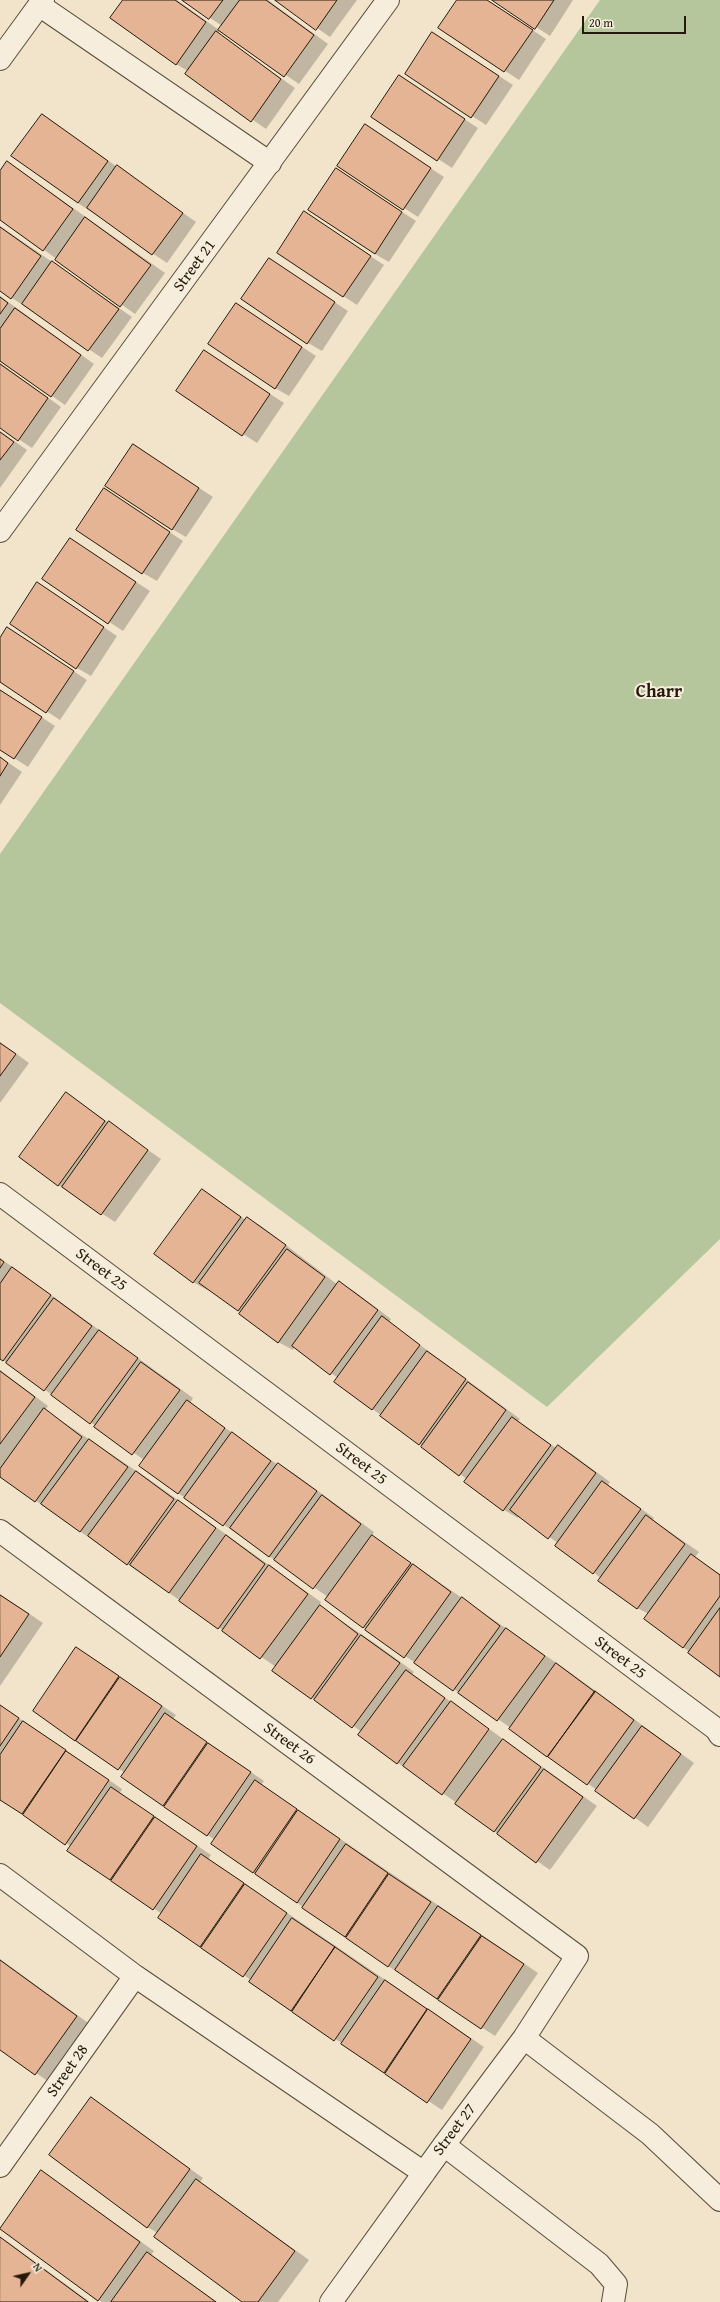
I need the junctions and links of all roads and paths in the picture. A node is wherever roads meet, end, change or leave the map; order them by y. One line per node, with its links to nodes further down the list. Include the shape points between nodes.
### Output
1 (388, 0): 4 (street, Street 21)
2 (41, 2): 3 (street); 4 (street)
3 (0, 59)
4 (270, 163): 5 (street, Street 21)
5 (0, 531)
6 (0, 1194): 8 (street, Street 25, via 716,1729)
7 (0, 1531): 10 (street, Street 26)
8 (720, 1735)
9 (0, 1875): 11 (street)
10 (577, 1956): 12 (street, Street 27)
11 (135, 1976): 14 (street, Street 28); 15 (street)
12 (524, 2038): 13 (street, Street 27); 16 (street, via 650,2134)
13 (444, 2145): 15 (street, Street 27); 18 (street, via 599,2264 616,2284)
14 (0, 2166)
15 (424, 2173): 17 (street, Street 27)
16 (720, 2200)
17 (331, 2302)
18 (612, 2302)

